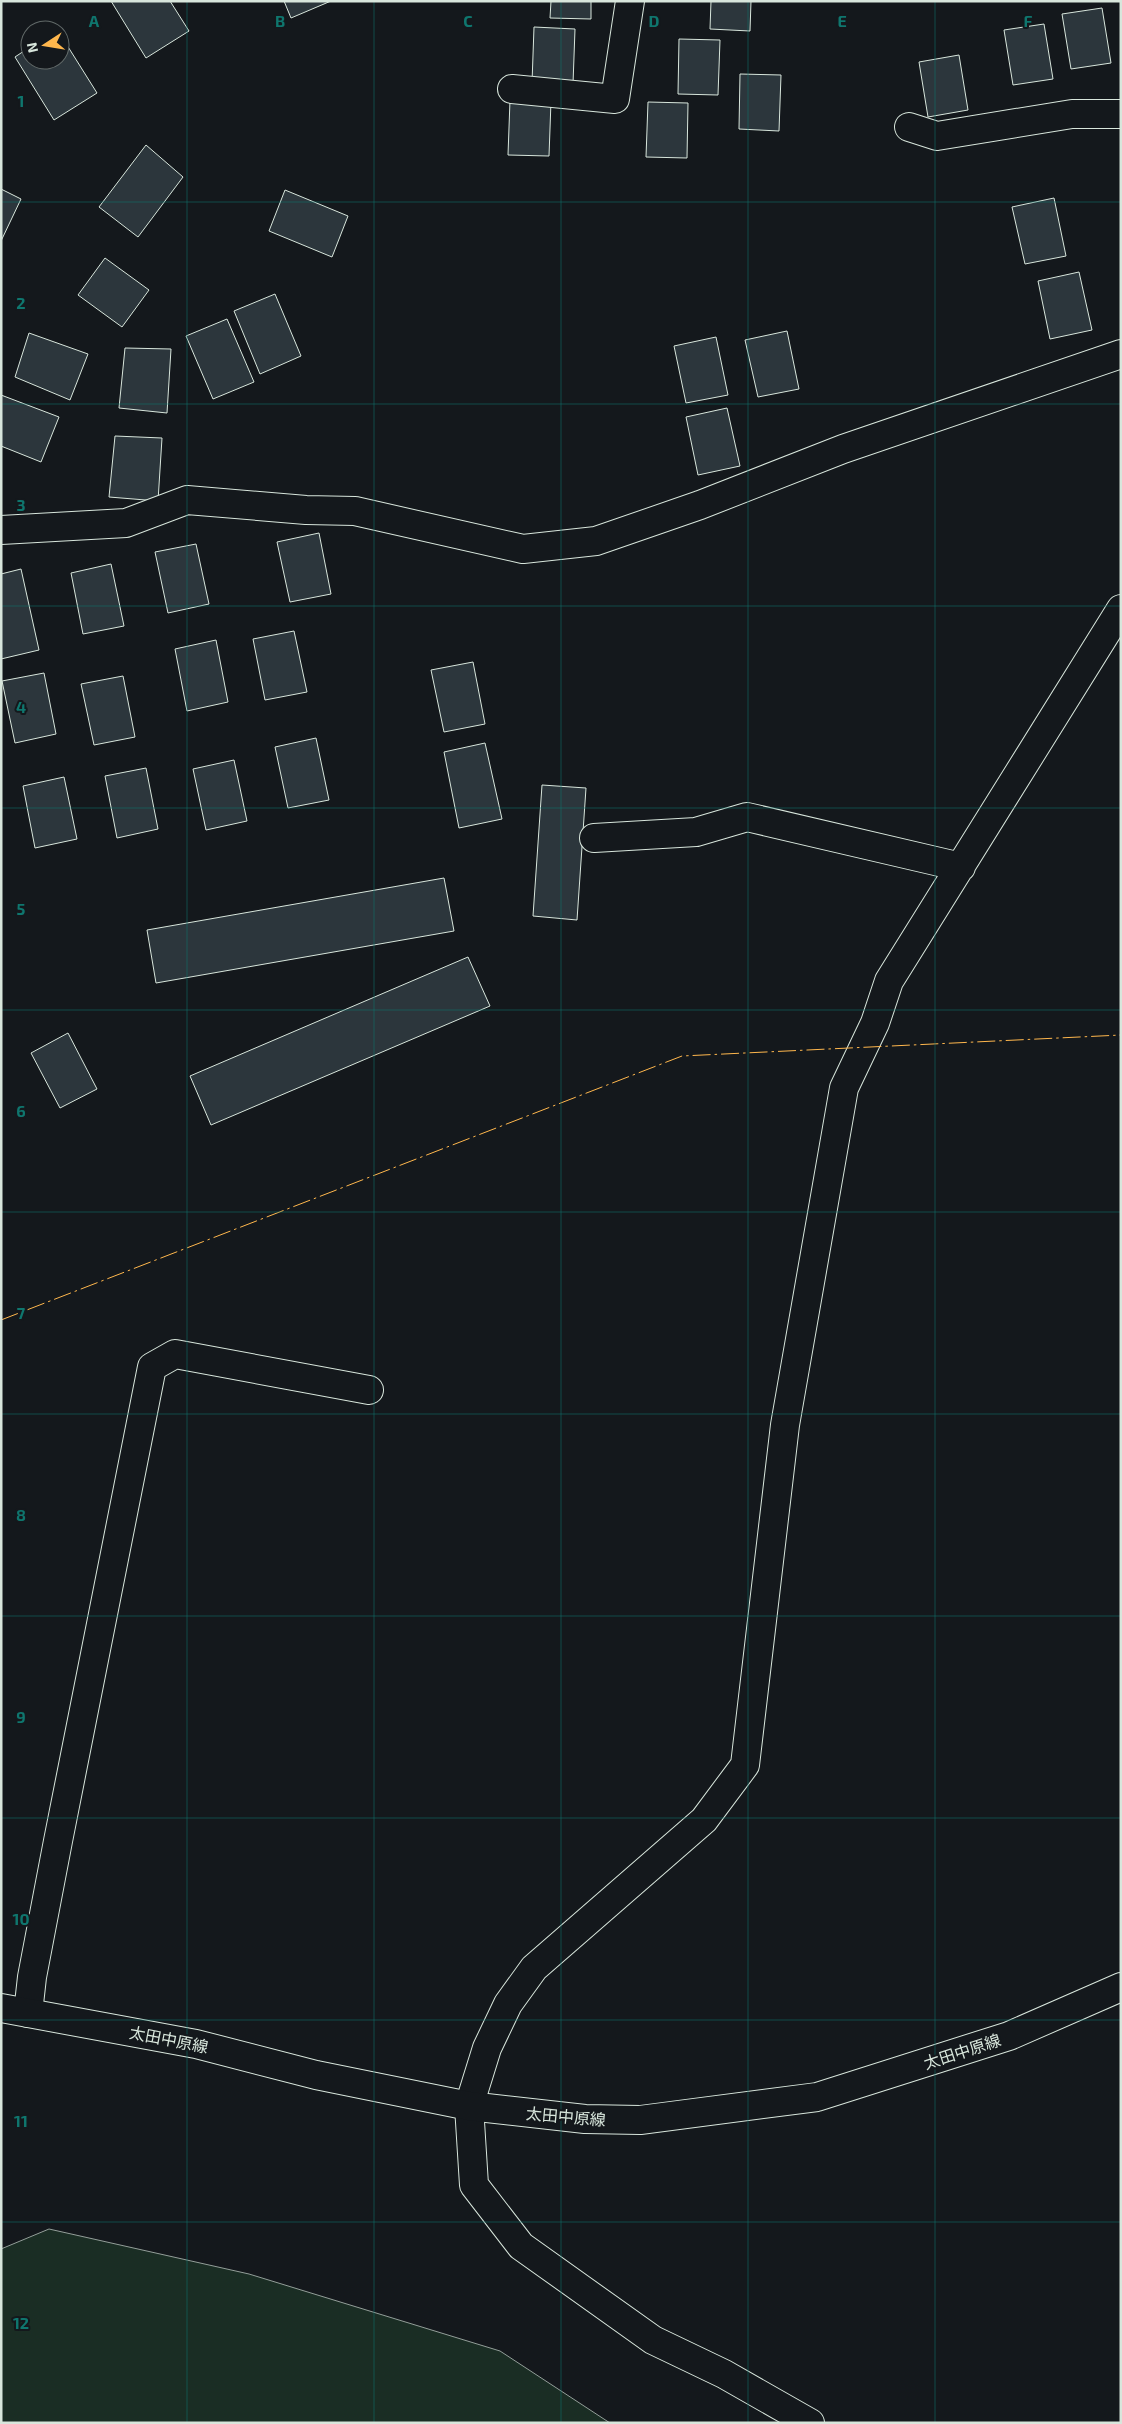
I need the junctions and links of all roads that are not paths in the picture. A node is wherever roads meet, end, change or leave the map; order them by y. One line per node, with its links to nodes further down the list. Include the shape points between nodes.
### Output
1 (630, 1): 2 (street, via 615,99)
2 (512, 89)
3 (1121, 114): 4 (street, via 1072,114 937,136)
4 (908, 127)
5 (1121, 354): 6 (street, via 843,449 700,505 596,541 523,549 356,511 187,500 126,523)
6 (1, 530)
7 (1121, 609): 9 (street)
8 (594, 838): 9 (street, via 696,832 747,818)
9 (961, 867): 14 (street, via 889,981 875,1023 844,1088 785,1426 745,1765 704,1820 534,1968 508,2004 487,2048)
10 (369, 1390): 13 (street, via 175,1354 152,1367 37,1948)
11 (1121, 1987): 14 (street, 太田中原線, via 1009,2036 817,2098 640,2120 585,2119)
12 (1, 2008): 13 (street, 太田中原線)
13 (28, 2013): 14 (street, 太田中原線, via 196,2044 316,2075)
14 (469, 2106): 15 (street, via 474,2185 521,2246 653,2340 724,2374)
15 (810, 2423)

